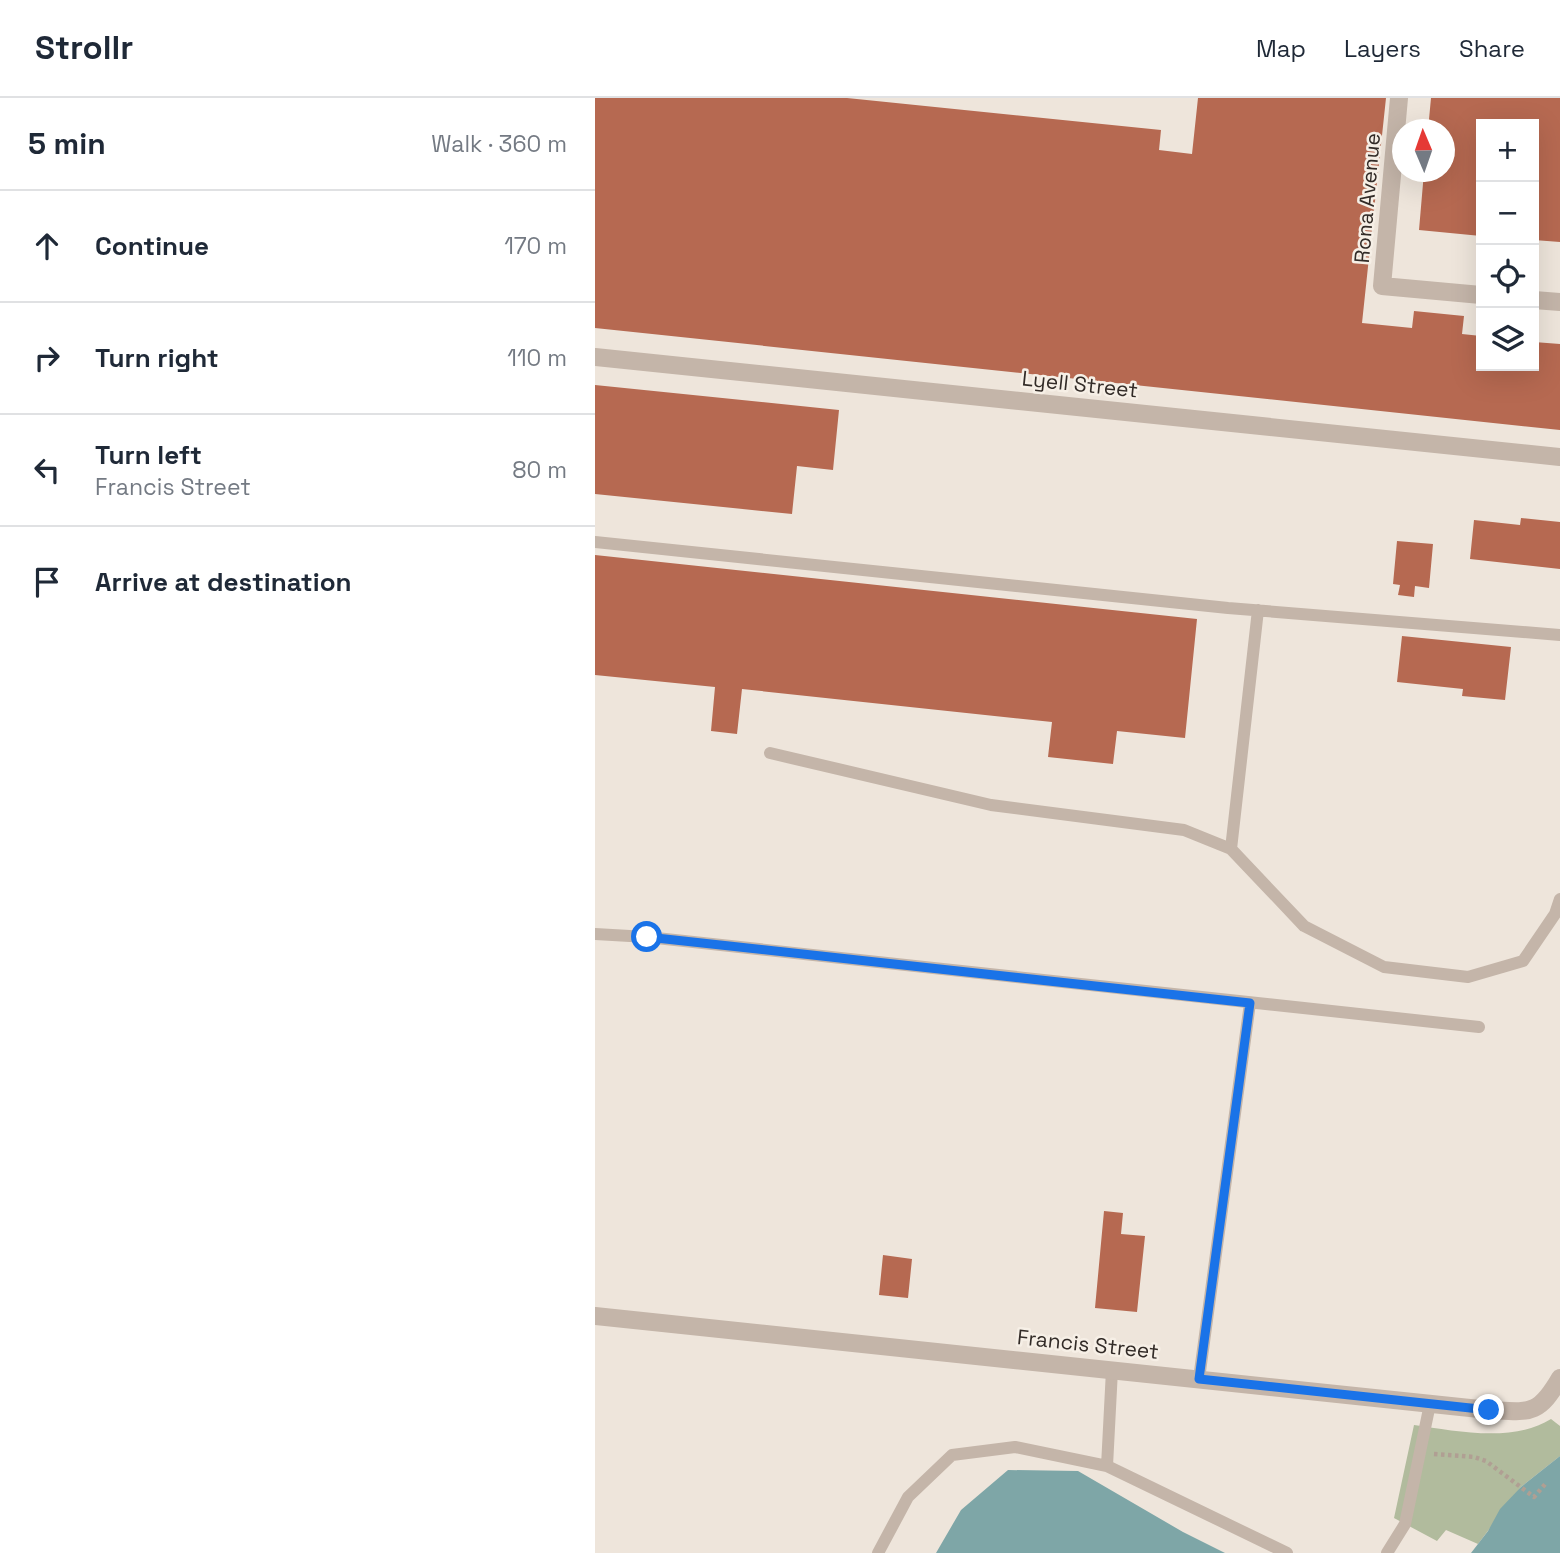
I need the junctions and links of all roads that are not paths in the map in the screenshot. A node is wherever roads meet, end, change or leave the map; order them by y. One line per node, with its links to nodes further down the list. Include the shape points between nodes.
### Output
1 (1399, 98): 2 (street, Rona Avenue, via 1382,286)
2 (1476, 295)
3 (1539, 300): 4 (street)
4 (1560, 302)
5 (595, 357): 6 (street, Lyell Street)
6 (1560, 457)
7 (595, 542): 8 (lane)
8 (1258, 610): 9 (lane); 11 (lane)
9 (1560, 635)
10 (770, 753): 11 (lane, via 991,805 1184,830)
11 (1231, 849): 12 (lane, via 1304,926 1384,967 1468,977 1523,961)
12 (1560, 899)
13 (595, 934): 14 (lane)
14 (1250, 1003): 15 (lane); 19 (lane)
15 (1479, 1027)
16 (595, 1315): 17 (street, Francis Street)
17 (1112, 1370): 19 (street, Francis Street); 21 (lane)
18 (1560, 1378): 20 (street, Francis Street, via 1535,1409 1519,1412)
19 (1199, 1379): 20 (street, Francis Street)
20 (1430, 1404): 24 (lane, via 1405,1524)
21 (1107, 1466): 22 (lane, via 1015,1447 952,1455 908,1497); 23 (lane)
22 (878, 1553)
23 (1287, 1553)
24 (1387, 1553)

